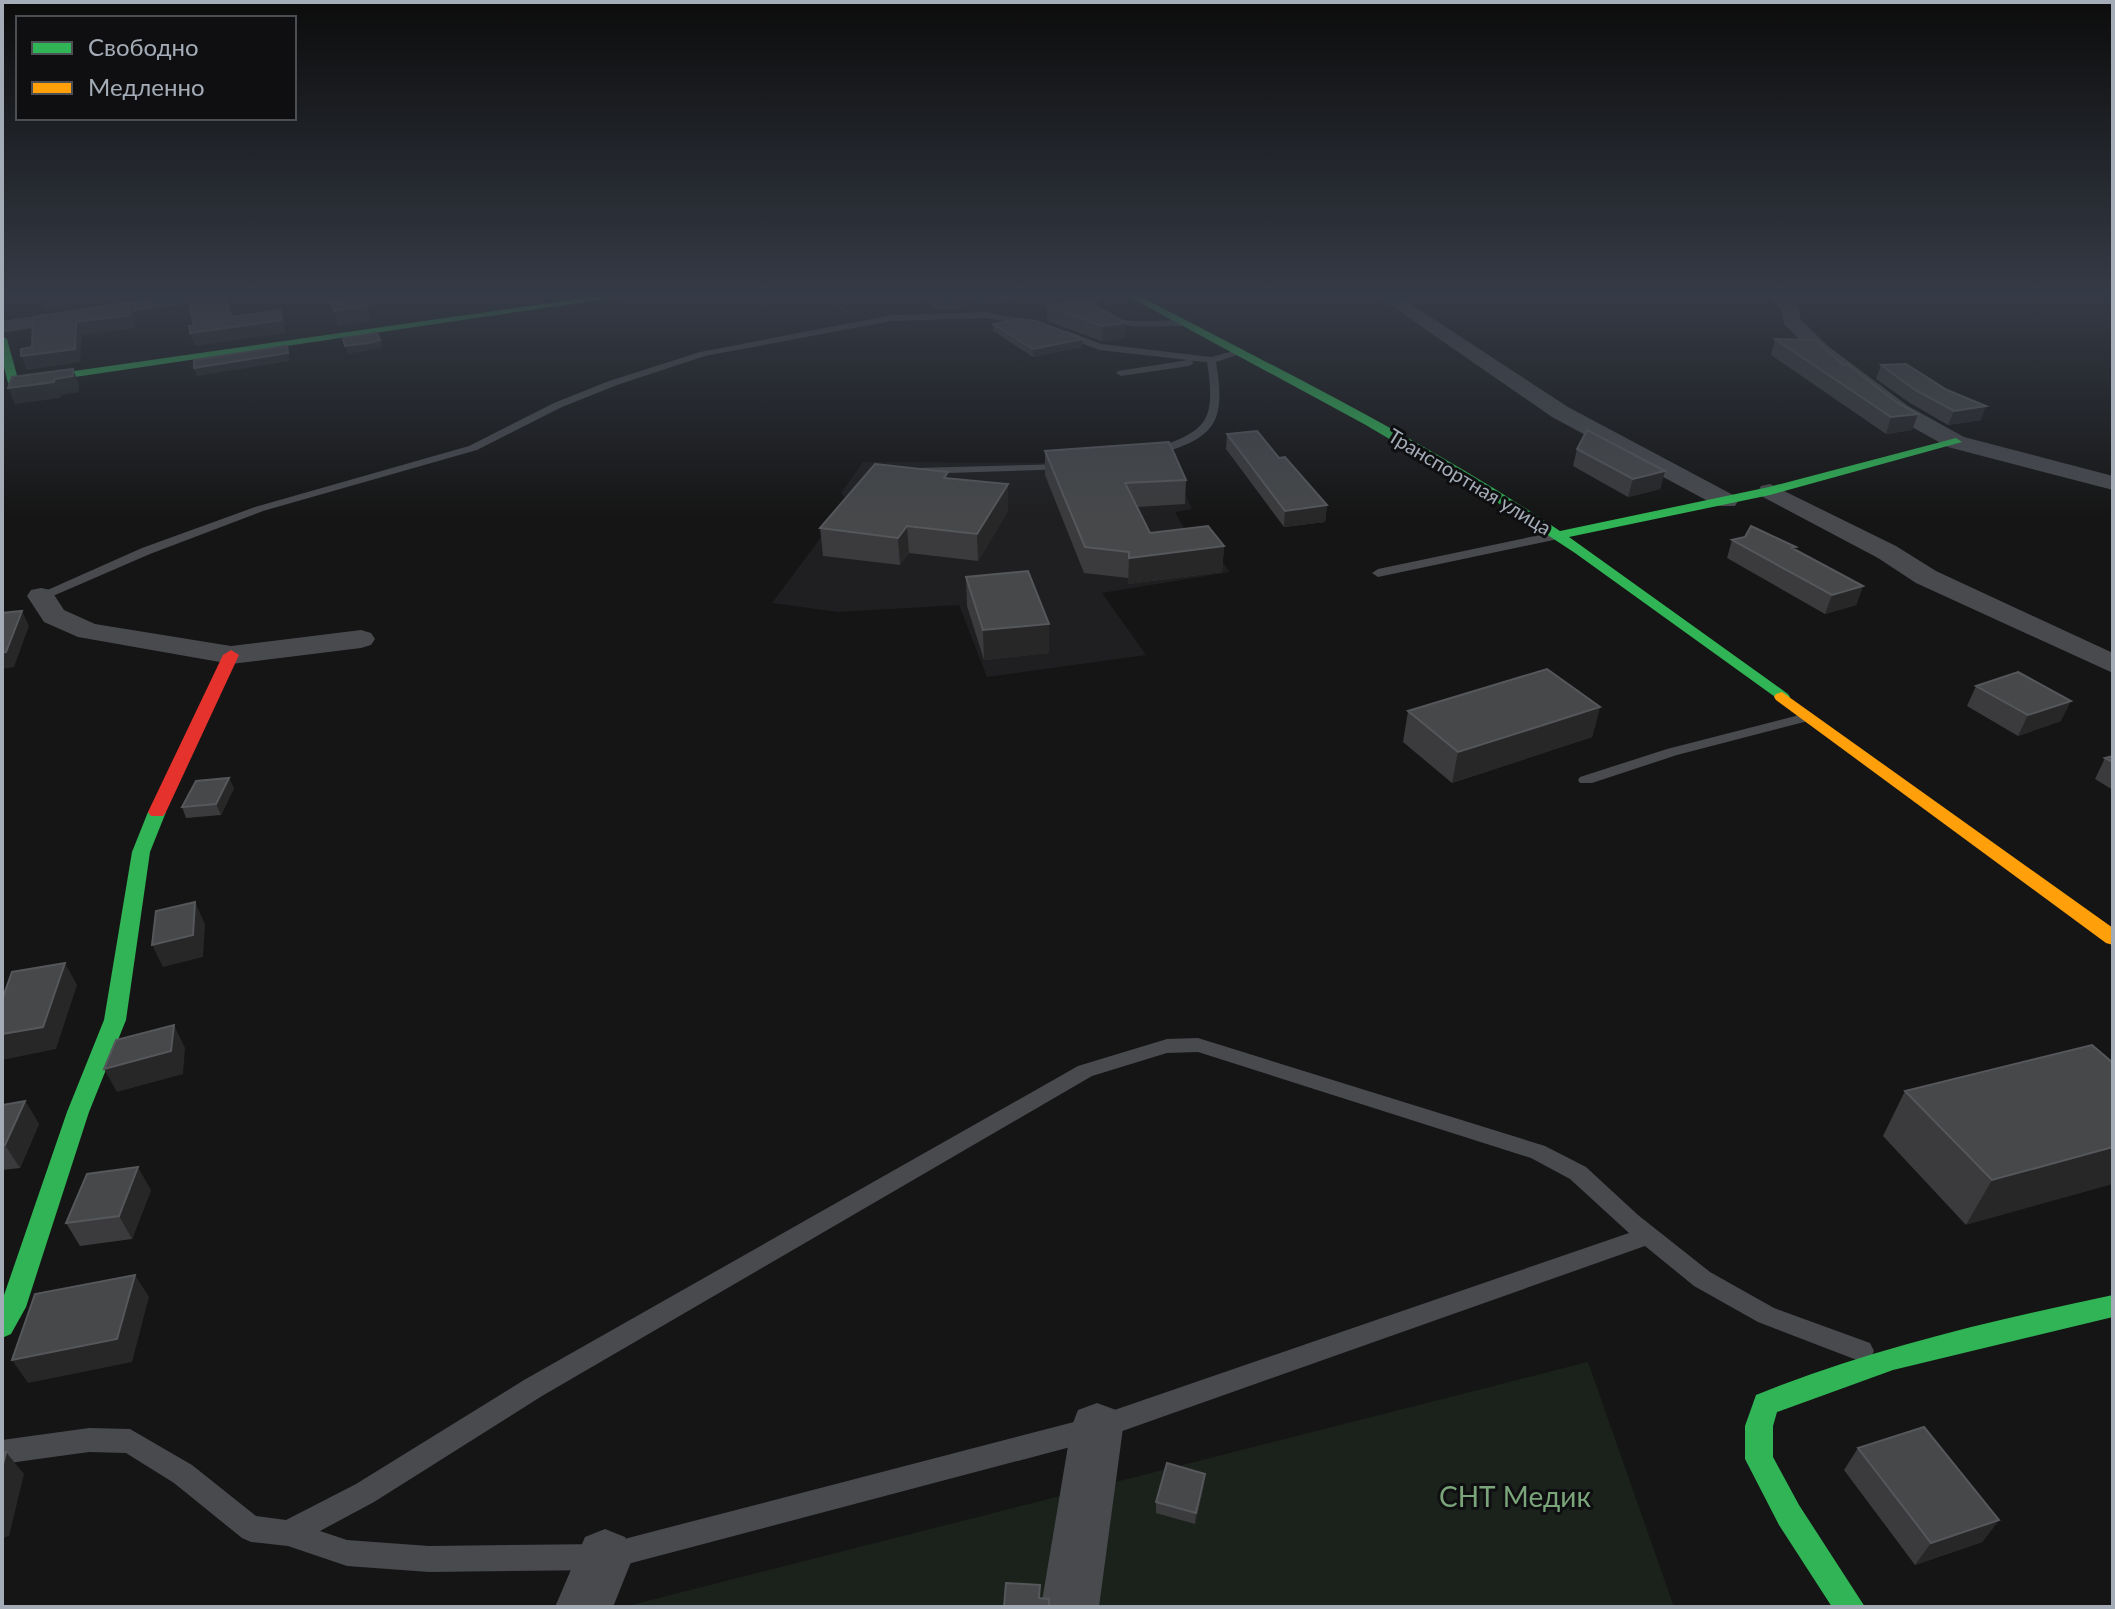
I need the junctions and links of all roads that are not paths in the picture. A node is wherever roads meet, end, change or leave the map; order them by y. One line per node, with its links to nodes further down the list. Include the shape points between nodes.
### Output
1 (10, 368): 2 (street, via 14,383)
2 (113, 368)
3 (659, 368): 19 (lane, via 558,405 473,448 259,509)
4 (1155, 368): 9 (lane)
5 (1213, 368): 11 (lane, via 1215,417 1204,430)
6 (1267, 368): 17 (street, Транспортная улица, via 1479,483)
7 (1494, 368): 16 (street, via 1560,412)
8 (1844, 368): 10 (street, via 1900,411)
9 (1121, 373)
10 (1956, 442): 14 (street); 15 (street)
11 (1138, 455)
12 (1082, 465): 13 (lane)
13 (909, 471)
14 (2113, 483)
15 (1770, 491): 16 (street); 22 (street, via 1926,577)
16 (1726, 501): 17 (street)
17 (1559, 535): 18 (lane); 23 (street, Транспортная улица)
18 (1378, 573)
19 (41, 596): 21 (street, via 54,616 88,631)
20 (361, 639): 21 (street)
21 (231, 655): 28 (street, via 141,852 115,1020)
22 (2113, 664)
23 (1809, 716): 24 (lane); 25 (street, Транспортная улица)
24 (1586, 780)
25 (2113, 938)
26 (1648, 1236): 29 (lane, via 1702,1279 1766,1315); 30 (lane); 32 (lane, via 1578,1173 1538,1152 1198,1045 1167,1046 1085,1071 533,1388 365,1493)
27 (2113, 1306): 29 (street)
28 (2, 1326)
29 (1890, 1361): 35 (street, via 1766,1404 1759,1426 1759,1459)
30 (1097, 1428): 33 (lane); 34 (street)
31 (2, 1452): 32 (lane, via 89,1440 130,1441 183,1474 251,1529)
32 (288, 1533): 33 (lane, via 347,1553)
33 (595, 1582)
34 (1070, 1607)
35 (1850, 1607)

